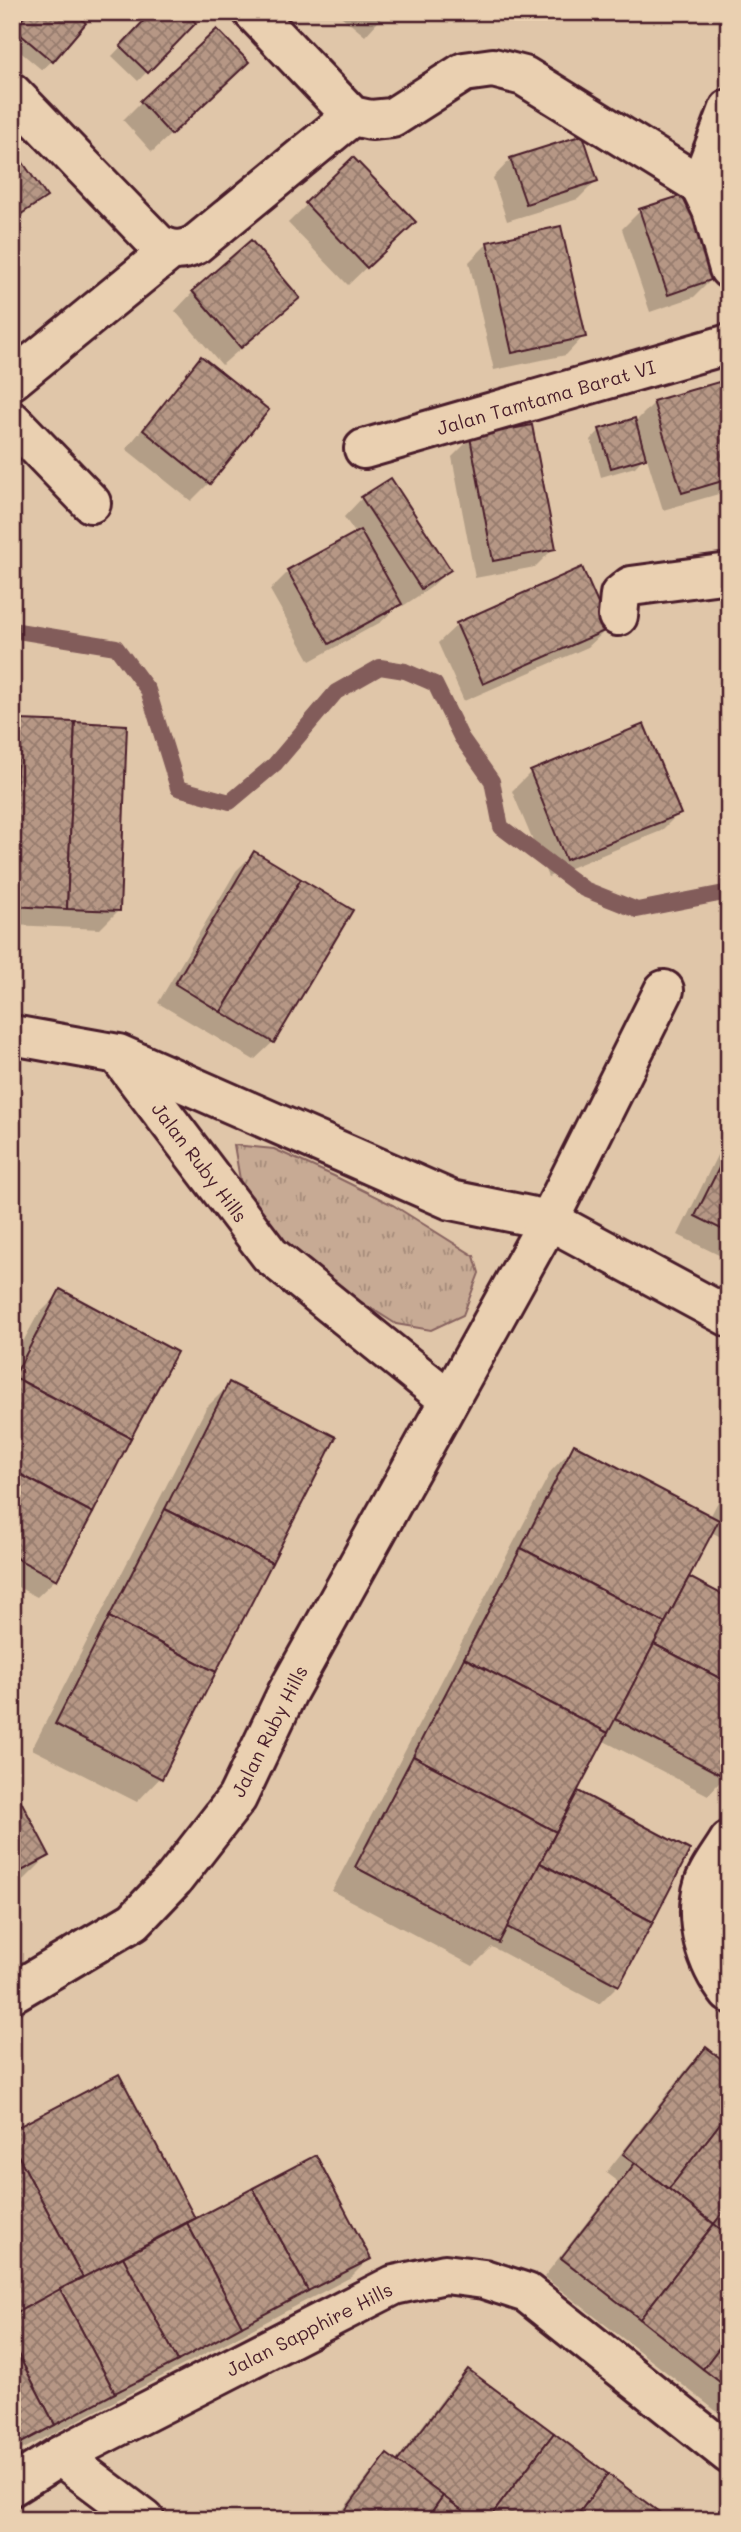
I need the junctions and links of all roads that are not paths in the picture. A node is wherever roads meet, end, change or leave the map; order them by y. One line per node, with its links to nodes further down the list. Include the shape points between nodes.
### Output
1 (253, 12): 4 (street)
2 (12, 93): 6 (street, via 158,244)
3 (729, 109): 5 (street)
4 (352, 116): 5 (street, via 392,118 464,72 493,68 524,76); 6 (street, via 195,245 184,251)
5 (700, 185): 7 (street)
6 (171, 250): 9 (street)
7 (729, 270)
8 (729, 344): 11 (street, Jalan Tamtama Barat VI)
9 (12, 380)
10 (12, 421): 12 (street)
11 (364, 449)
12 (91, 503)
13 (729, 573): 14 (street, via 631,586 620,595)
14 (618, 616)
15 (664, 990): 18 (street, Jalan Ruby Hills)
16 (12, 1035): 17 (street, Jalan Ruby Hills)
17 (118, 1054): 18 (street, Jalan Ruby Hills, via 451,1200); 20 (street, Jalan Ruby Hills, via 270,1255)
18 (549, 1220): 19 (street); 20 (street, Jalan Ruby Hills)
19 (729, 1317)
20 (448, 1399): 22 (street, Jalan Ruby Hills, via 287,1693 237,1798 174,1879 134,1921)
21 (729, 1842): 23 (street, via 704,1882 700,1910 703,1940)
22 (12, 1993)
23 (729, 1993)
24 (729, 2454): 25 (street, Jalan Sapphire Hills, via 527,2293 484,2279 445,2274 394,2285)
25 (60, 2456): 26 (street, Jalan Sapphire Hills); 27 (street)
26 (12, 2486)
27 (145, 2520)

